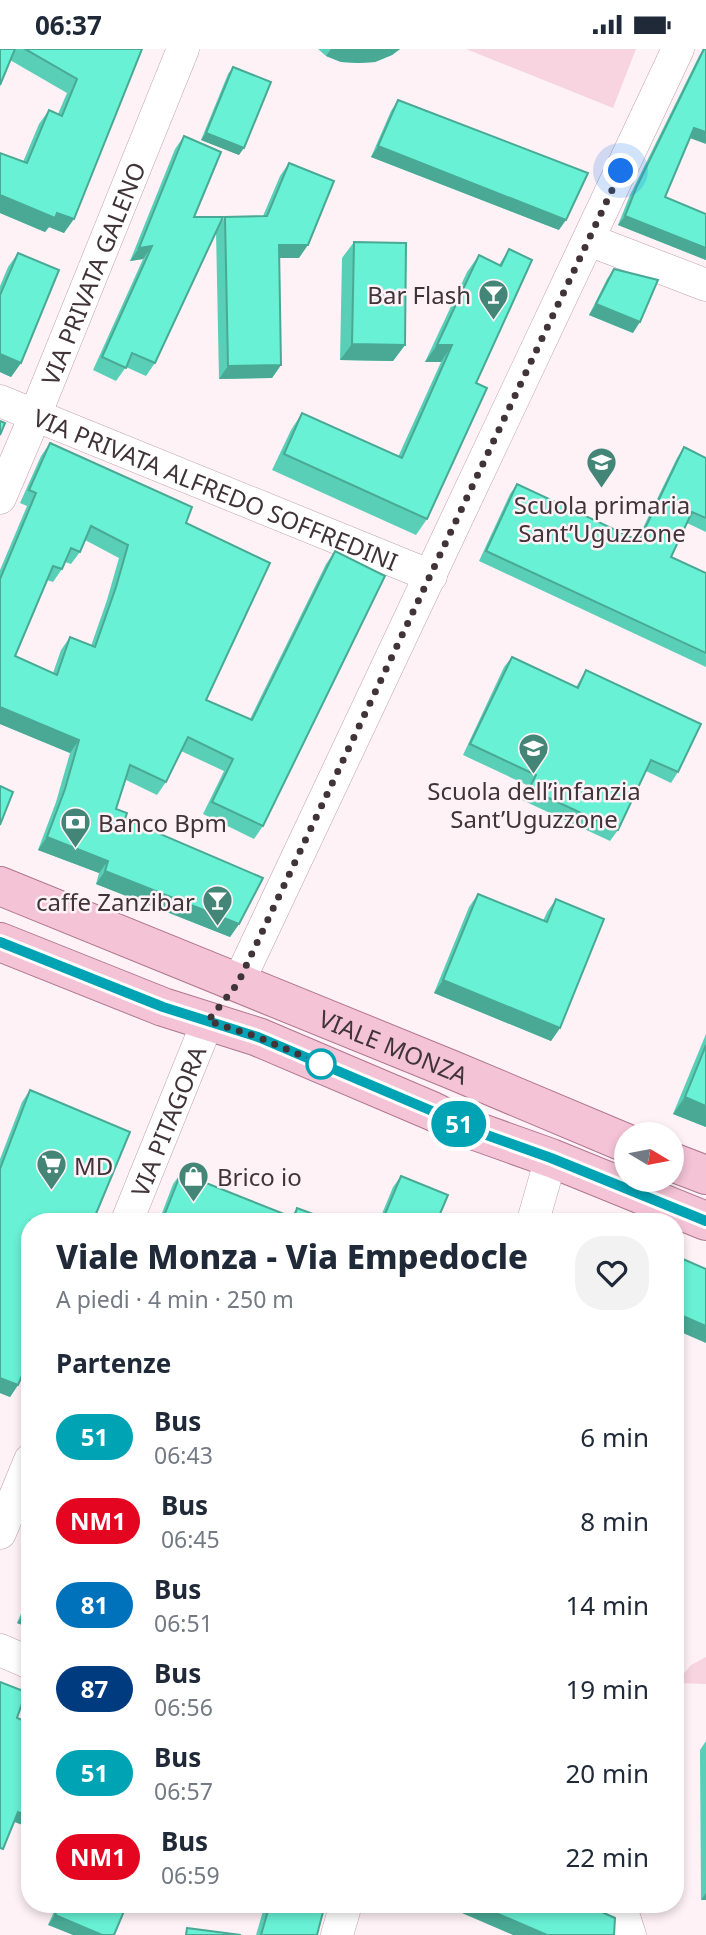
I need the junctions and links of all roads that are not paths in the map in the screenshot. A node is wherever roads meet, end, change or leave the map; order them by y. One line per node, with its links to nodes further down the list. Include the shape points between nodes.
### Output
1 (183, 49): 6 (street, VIA PRIVATA GALENO)
2 (678, 49): 3 (street)
3 (589, 240): 4 (street); 8 (street)
4 (706, 285)
5 (0, 401): 6 (street, VIA PRIVATA ALFREDO SOFFREDINI)
6 (35, 415): 7 (street, VIA PRIVATA GALENO); 8 (street, VIA PRIVATA ALFREDO SOFFREDINI)
7 (0, 498)
8 (431, 576): 11 (street)
9 (0, 886): 11 (main road, VIALE MONZA)
10 (0, 942): 12 (main road, VIALE MONZA)
11 (238, 983): 12 (main road); 13 (main road, VIALE MONZA)
12 (208, 1021): 14 (main road, VIALE MONZA, via 258,1037 467,1128); 17 (street, VIA PITAGORA)
13 (614, 1138)
14 (551, 1158): 18 (street); 19 (main road, VIALE MONZA)
15 (684, 1167): 16 (main road)
16 (706, 1175)
17 (130, 1213)
18 (535, 1213)
19 (706, 1221)
20 (21, 1482): 21 (street)
21 (0, 1533)
22 (0, 1650): 23 (street)
23 (21, 1659)
24 (343, 1913): 25 (street)
25 (337, 1935)

